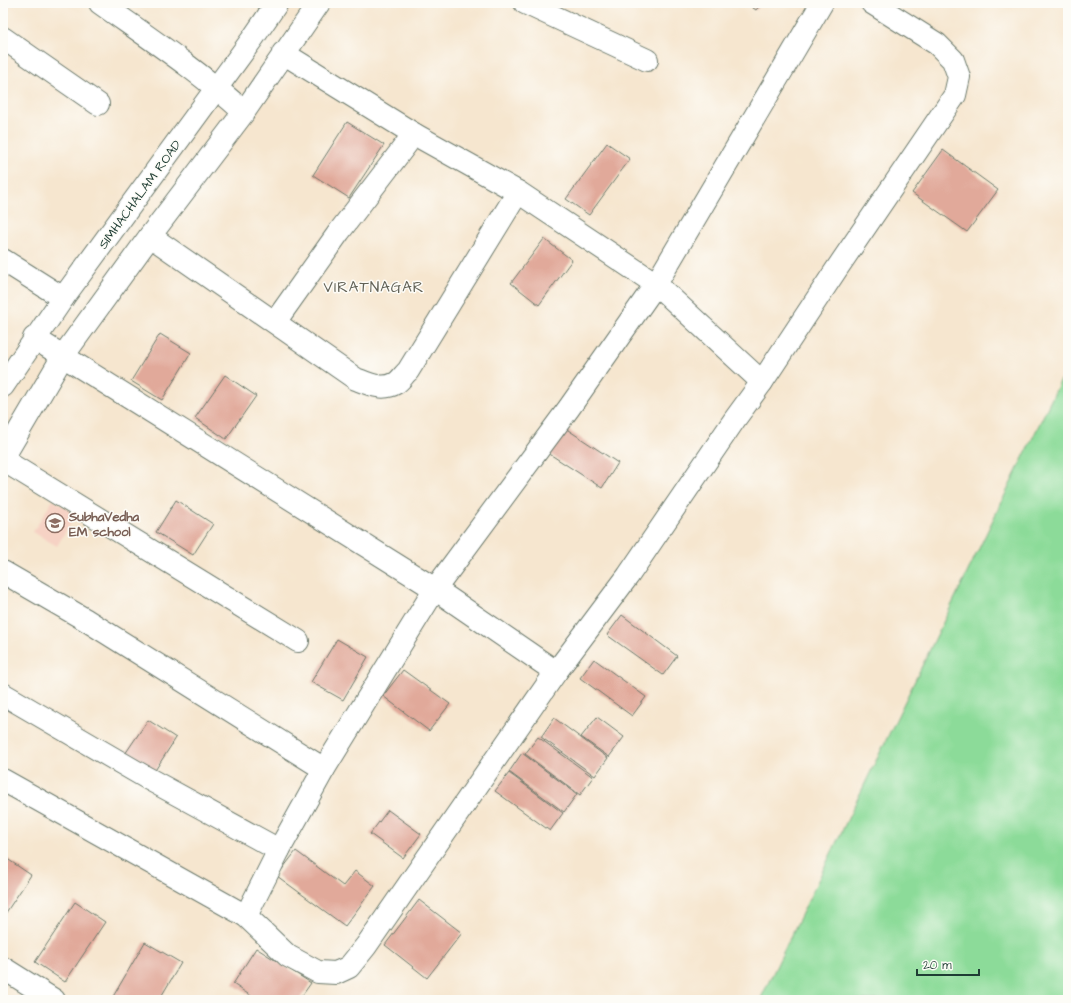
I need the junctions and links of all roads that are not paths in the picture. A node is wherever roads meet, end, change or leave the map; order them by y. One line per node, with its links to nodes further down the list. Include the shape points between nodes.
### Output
1 (100, 3): 10 (street)
2 (277, 3): 10 (street, SIMHACHALAM ROAD)
3 (320, 3): 8 (street)
4 (525, 3): 9 (street)
5 (822, 3): 17 (street)
6 (872, 3): 23 (street, via 937,44 953,60 959,78 955,95)
7 (3, 38): 11 (street)
8 (283, 53): 12 (street); 13 (street)
9 (647, 60)
10 (217, 88): 12 (street); 18 (street, SIMHACHALAM ROAD)
11 (98, 104)
12 (244, 112): 15 (street)
13 (414, 134): 14 (street); 19 (street)
14 (518, 192): 17 (street); 19 (street, via 408,371 396,383 385,387 372,386 356,379)
15 (150, 236): 19 (street); 21 (street)
16 (3, 260): 18 (street)
17 (656, 284): 23 (street); 26 (street, via 569,408)
18 (63, 298): 20 (street, SIMHACHALAM ROAD)
19 (275, 322)
20 (34, 338): 21 (street); 22 (street, SIMHACHALAM ROAD)
21 (63, 356): 24 (street); 26 (street)
22 (6, 376)
23 (762, 382): 28 (street, via 628,576)
24 (3, 459): 27 (street)
25 (3, 572): 30 (street, via 86,620)
26 (435, 589): 28 (street); 30 (street)
27 (298, 641)
28 (556, 672): 33 (street, via 349,967 336,973 318,972 288,956)
29 (3, 694): 32 (street, via 147,778)
30 (324, 769): 32 (street)
31 (3, 780): 33 (street)
32 (279, 850): 33 (street)
33 (246, 916)
34 (3, 968): 35 (street)
35 (54, 1000)

